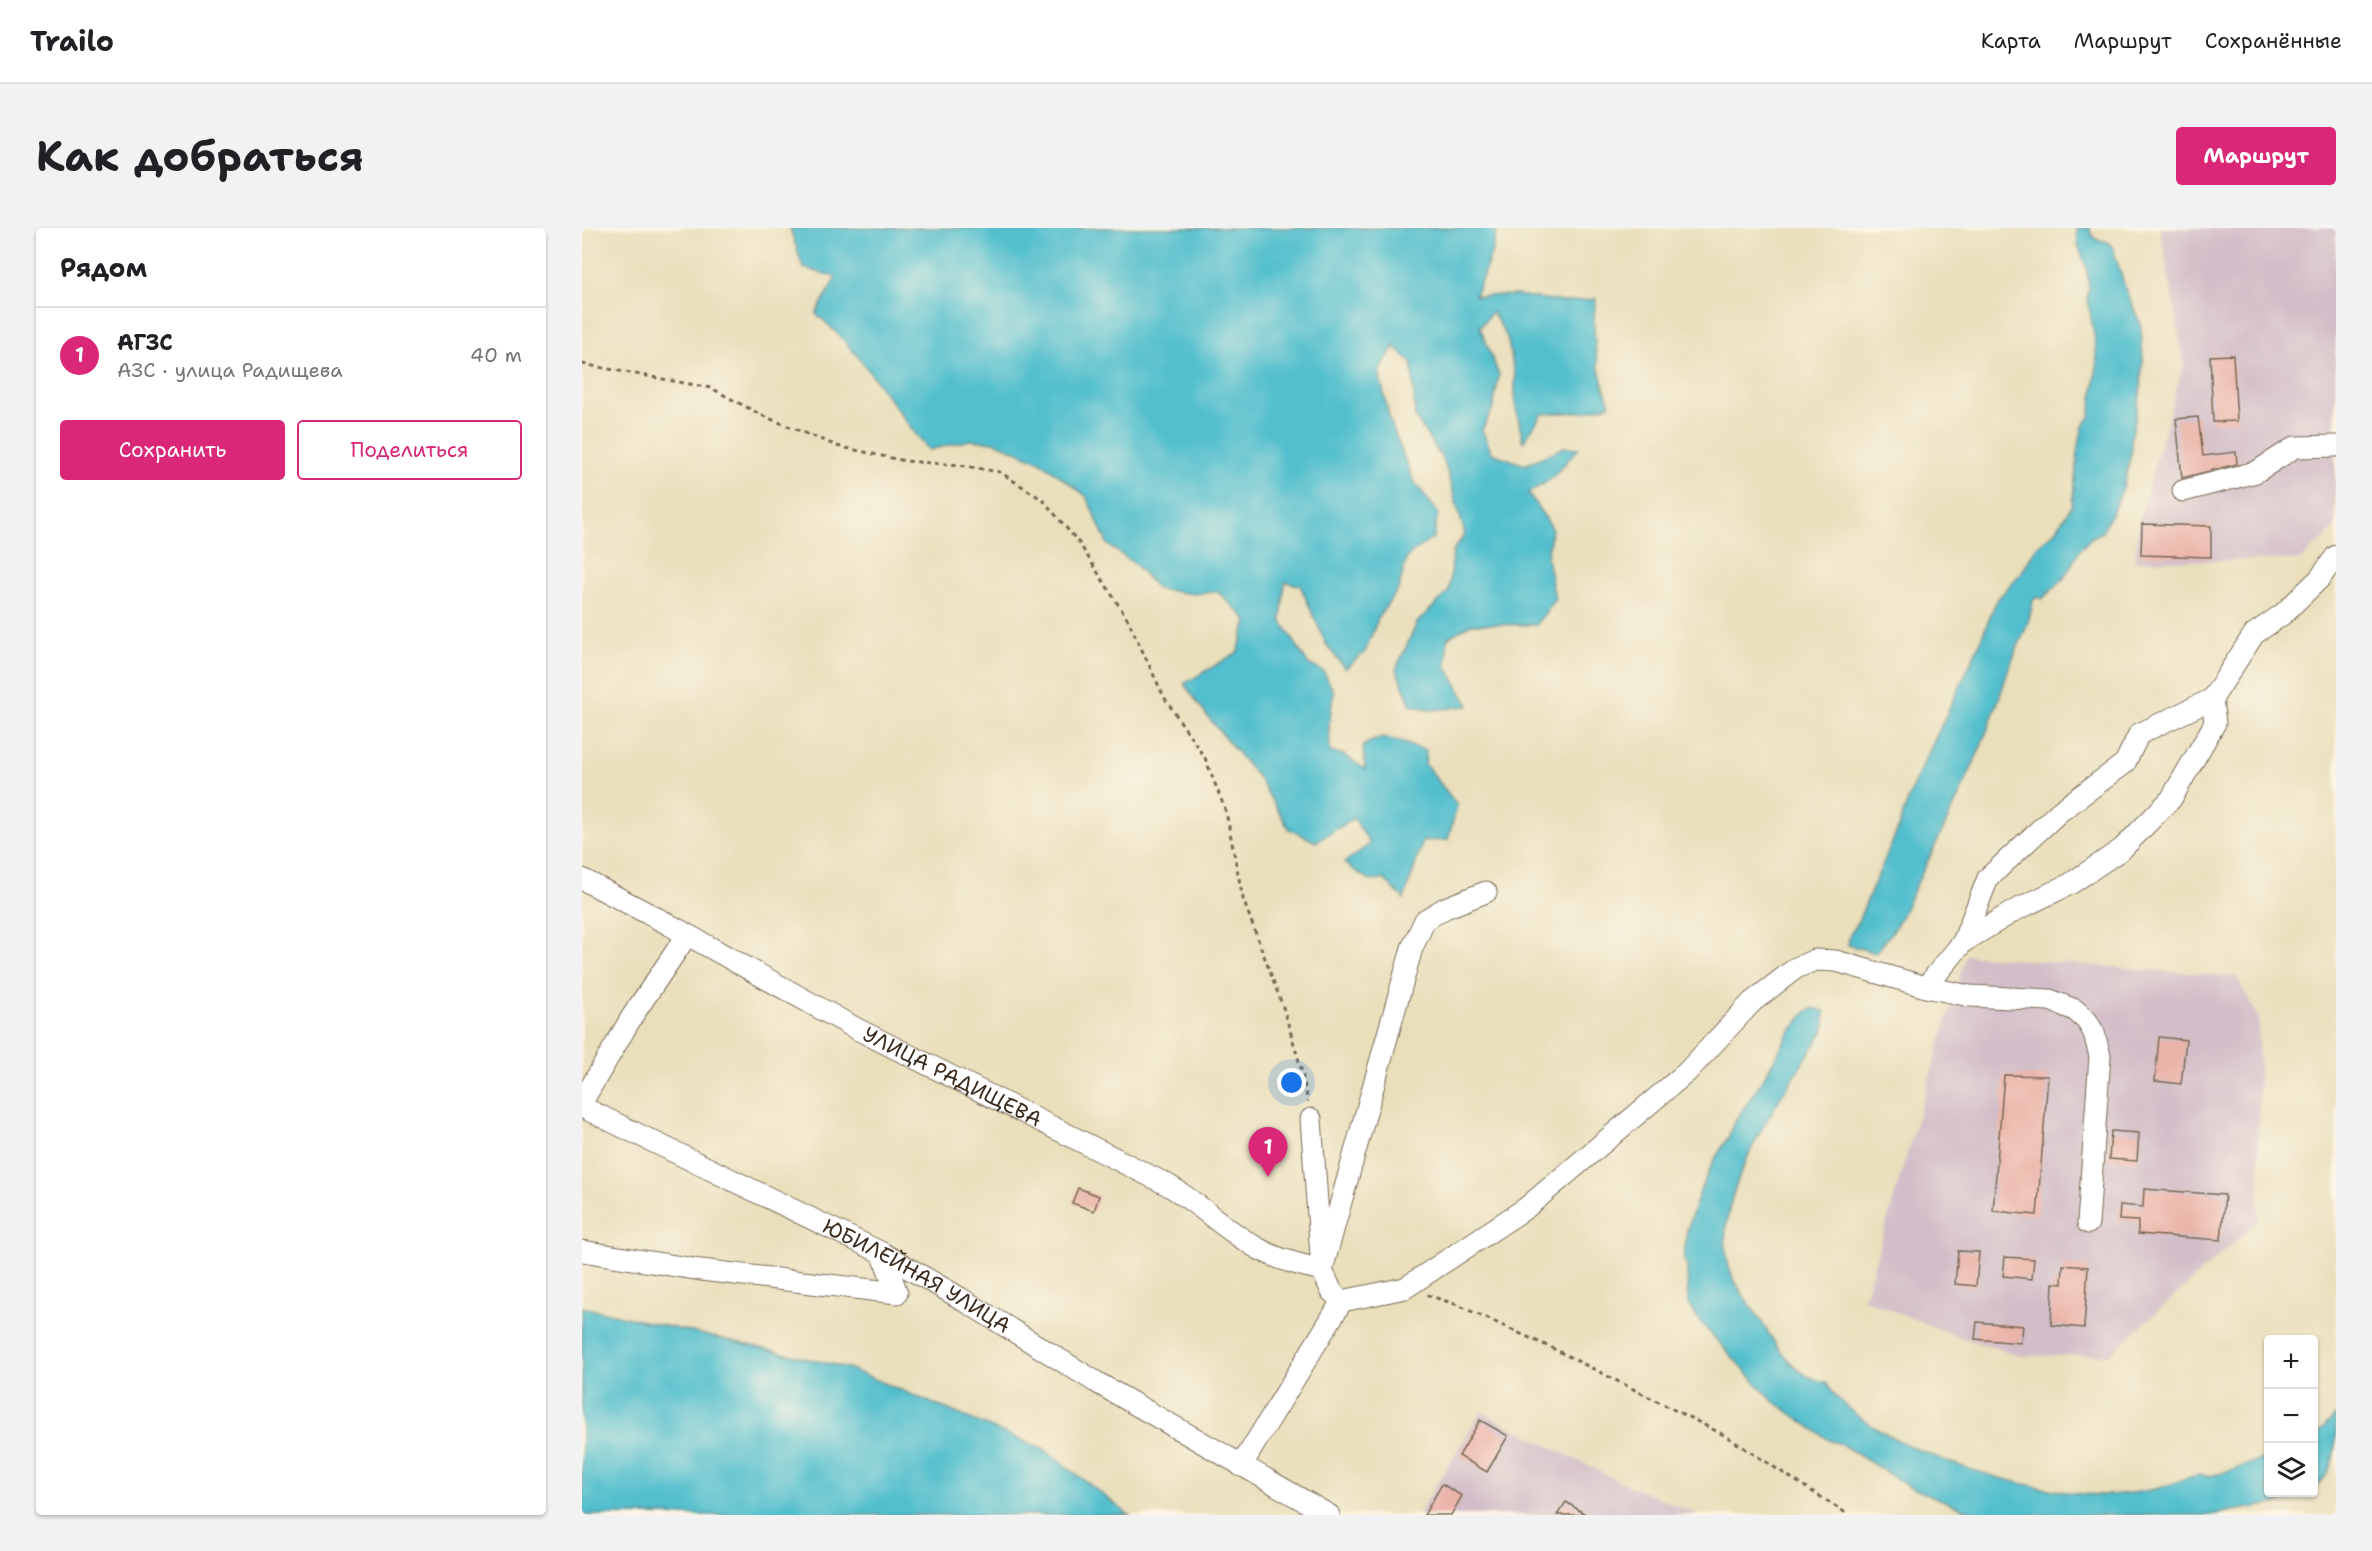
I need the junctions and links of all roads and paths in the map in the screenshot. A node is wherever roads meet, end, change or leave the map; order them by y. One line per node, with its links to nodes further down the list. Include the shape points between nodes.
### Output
1 (582, 364): 12 (path, via 711,388 761,415 837,446 905,461 1000,472 1043,500 1079,543 1110,591 1164,697 1205,758 1226,812 1243,899 1284,1010)
2 (2336, 446): 3 (street, via 2295,447 2256,472)
3 (2183, 491)
4 (2336, 556): 5 (street, via 2290,607 2254,634)
5 (2212, 699): 9 (street, via 2139,734 2125,763 2059,812 1988,878); 9 (street, via 2215,723 2171,799 2122,849 2070,884)
6 (582, 879): 8 (street, УЛИЦА РАДИЩЕВА)
7 (1486, 892): 16 (street, via 1425,920 1412,948)
8 (687, 935): 11 (street, via 633,1015); 16 (street, УЛИЦА РАДИЩЕВА, via 857,1029 1166,1184 1258,1249)
9 (1963, 942): 10 (street)
10 (1926, 987): 13 (street, via 1970,996 2050,1000 2075,1010 2087,1022 2100,1056); 17 (street, via 1836,961 1815,960 1796,968 1752,1002 1687,1072 1526,1208)
11 (582, 1104): 15 (street, ЮБИЛЕЙНАЯ УЛИЦА)
12 (1311, 1119): 16 (street)
13 (2088, 1224)
14 (582, 1251): 15 (street, via 701,1270 897,1293)
15 (882, 1253): 19 (street, ЮБИЛЕЙНАЯ УЛИЦА)
16 (1322, 1270): 18 (street, via 1332,1292)
17 (1405, 1288): 18 (street); 21 (path, via 1455,1304 1724,1435)
18 (1342, 1301): 19 (street)
19 (1241, 1466): 20 (street, ЮБИЛЕЙНАЯ УЛИЦА)
20 (1329, 1515)
21 (1849, 1515)

